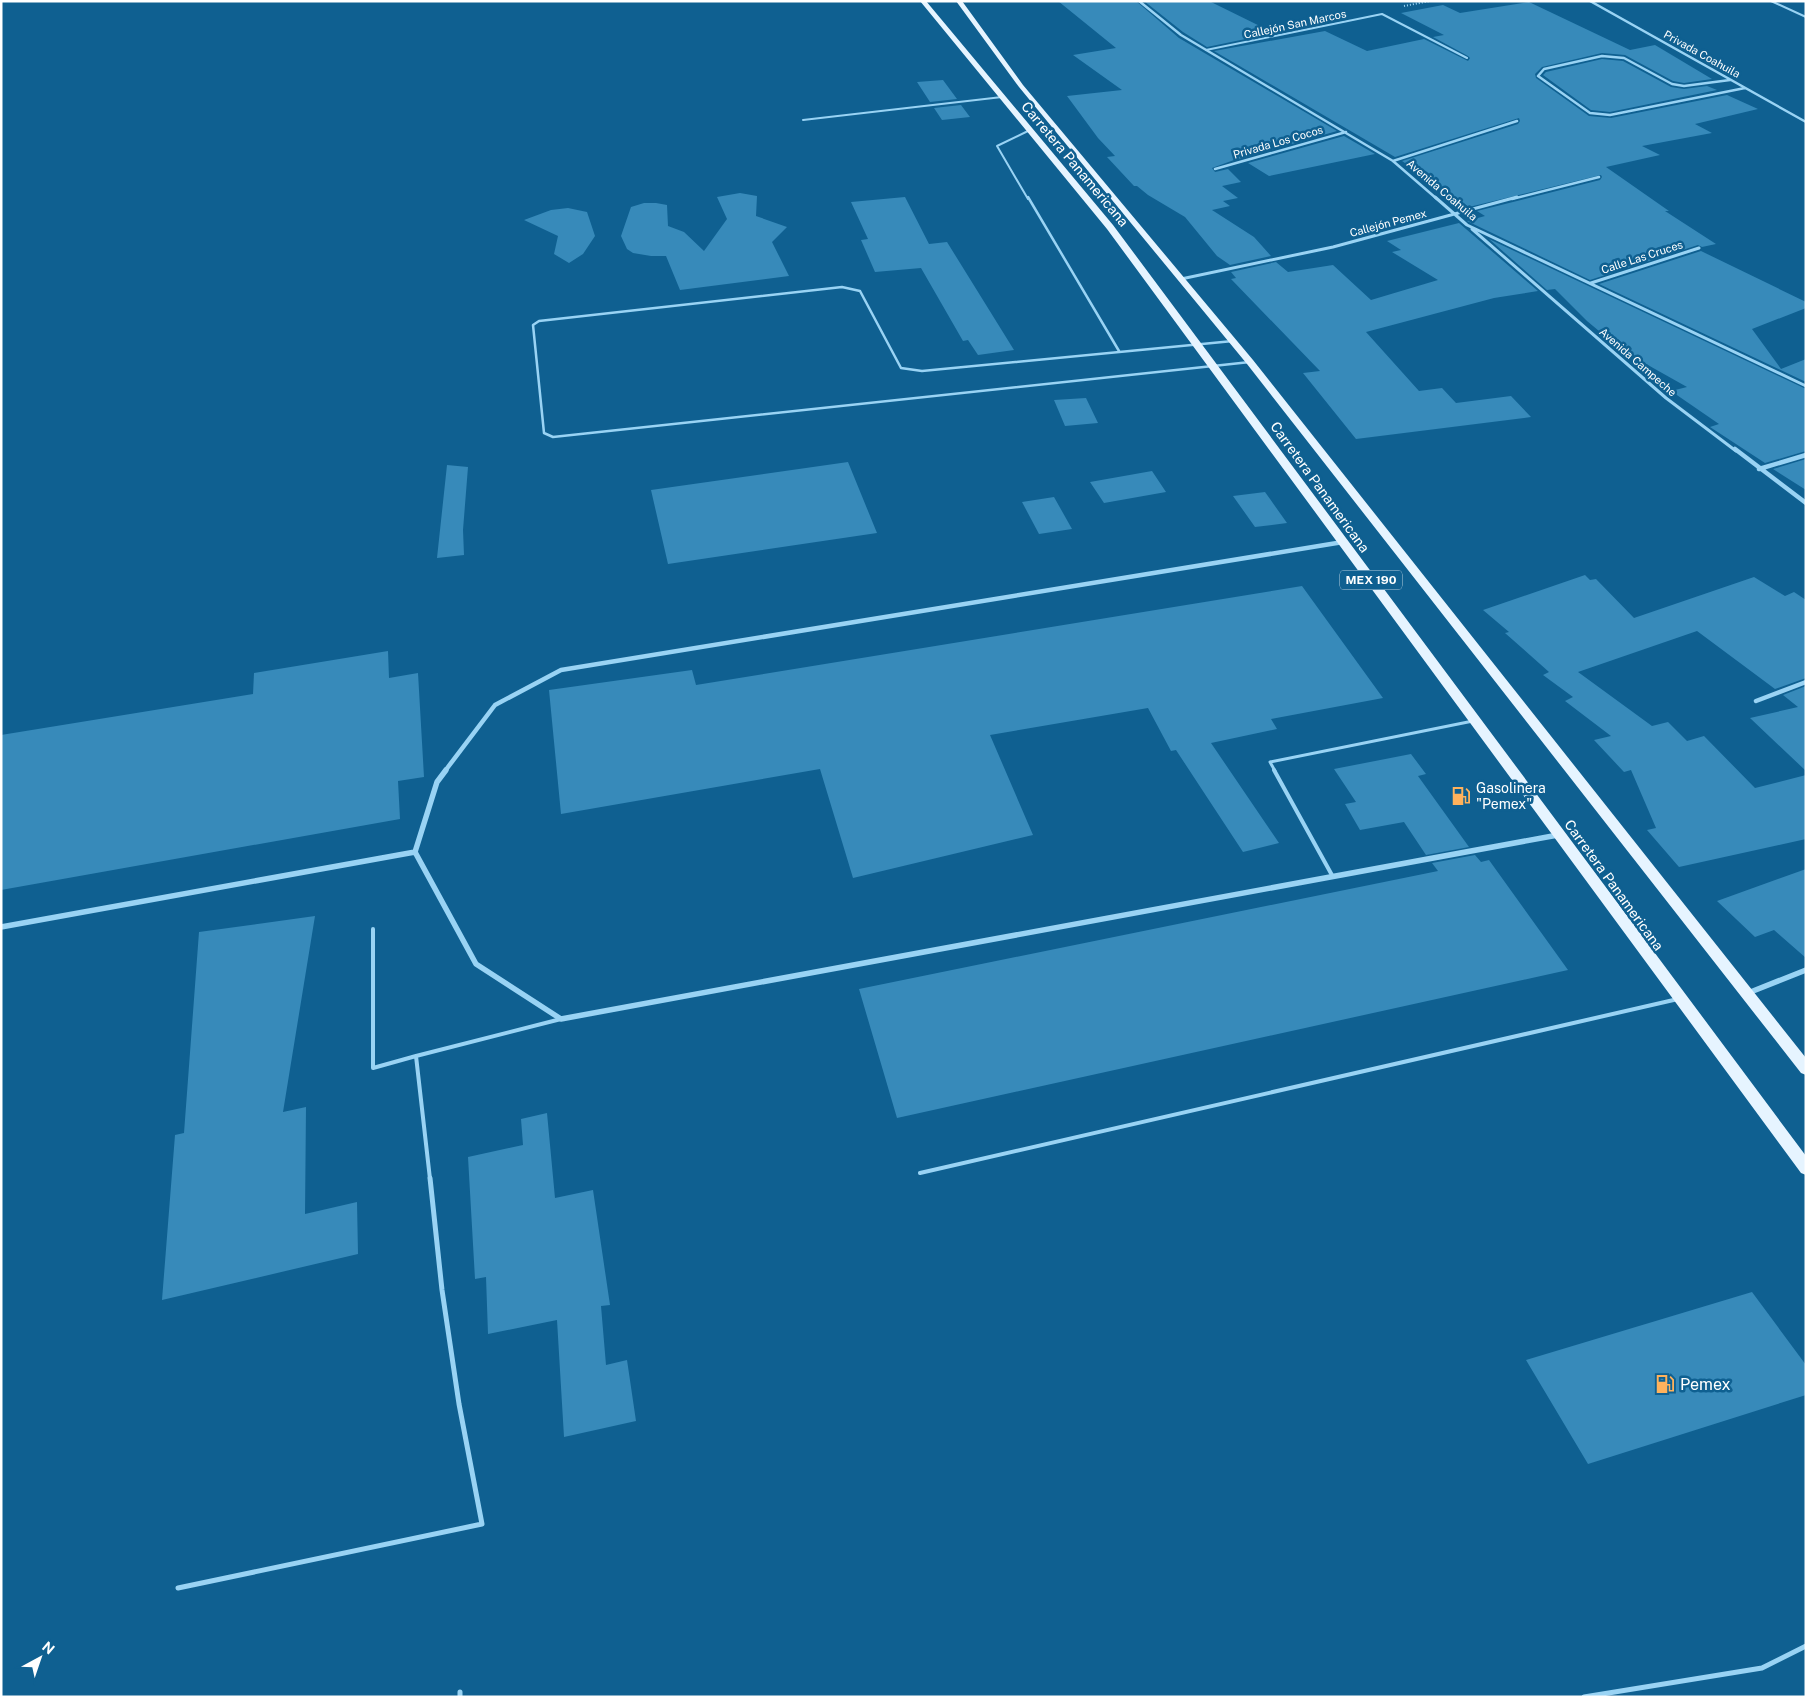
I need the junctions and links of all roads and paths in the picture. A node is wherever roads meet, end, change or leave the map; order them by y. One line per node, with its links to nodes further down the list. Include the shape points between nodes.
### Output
1 (923, 1): 13 (main road, Carretera Panamericana / MEX 190)
2 (959, 1): 25 (main road, Carretera Panamericana / MEX 190, via 1021,86)
3 (1139, 1): 9 (street, Avenida Coahuila, via 1181,35)
4 (1430, 1): 7 (path)
5 (1590, 1): 11 (street, Privada Coahuila)
6 (1771, 1): 8 (lane)
7 (1411, 4)
8 (1806, 17)
9 (1206, 50): 10 (lane, Callejón San Marcos, via 1382,14); 18 (street, Avenida Coahuila)
10 (1467, 58)
11 (1730, 80): 12 (street, Privada Coahuila); 12 (street, via 1684,86 1672,84 1624,58 1602,56 1544,69 1538,76 1590,113 1610,114)
12 (1744, 88): 16 (street, Privada Coahuila)
13 (1002, 97): 14 (lane); 17 (main road, Carretera Panamericana / MEX 190)
14 (803, 120)
15 (1517, 121): 19 (street)
16 (1806, 122)
17 (1030, 130): 28 (main road, Carretera Panamericana / MEX 190, via 1110,227); 29 (lane, via 997,146)
18 (1346, 132): 19 (street, Avenida Coahuila); 20 (street, Privada Los Cocos)
19 (1393, 161): 22 (street, Avenida Coahuila)
20 (1214, 169)
21 (1599, 177): 22 (street, Callejón Pemex)
22 (1455, 213): 23 (street, Avenida Coahuila); 25 (street, Callejón Pemex, via 1333,247)
23 (1467, 225): 26 (street, Avenida Coahuila); 34 (street, Avenida Campeche, via 1666,398)
24 (1700, 248): 26 (street, Calle Las Cruces)
25 (1181, 279): 27 (main road, Carretera Panamericana / MEX 190)
26 (1591, 283): 32 (street, Avenida Coahuila)
27 (1233, 342): 28 (lane); 30 (main road, Carretera Panamericana / MEX 190)
28 (1198, 345): 29 (lane); 31 (main road, Carretera Panamericana / MEX 190)
29 (1119, 351): 31 (lane, via 922,371 901,368 860,291 842,287 539,321 533,325 544,432 553,437)
30 (1250, 362): 31 (lane); 46 (main road, Carretera Panamericana / MEX 190)
31 (1214, 367): 36 (main road, Carretera Panamericana / MEX 190)
32 (1806, 386)
33 (1806, 455): 34 (street)
34 (1759, 468): 35 (street, Avenida Campeche)
35 (1806, 502)
36 (1343, 542): 39 (main road, Carretera Panamericana / MEX 190); 41 (street, via 561,670 495,705 437,782)
37 (1806, 682): 38 (street)
38 (1756, 700)
39 (1475, 721): 40 (main road, Carretera Panamericana / MEX 190); 42 (lane, via 1270,762)
40 (1560, 835): 42 (street); 47 (main road, Carretera Panamericana / MEX 190)
41 (416, 852): 43 (street); 48 (street, via 476,964)
42 (1333, 877): 48 (street)
43 (1, 927)
44 (374, 928): 49 (lane, via 373,1068)
45 (1806, 970): 46 (street)
46 (1747, 994): 50 (main road, Carretera Panamericana / MEX 190)
47 (1680, 999): 51 (main road, Carretera Panamericana / MEX 190); 52 (lane)
48 (561, 1019): 49 (lane)
49 (416, 1056): 53 (lane, via 442,1290 482,1524)
50 (1806, 1069)
51 (1806, 1168)
52 (920, 1173)
53 (178, 1588)
54 (1806, 1646): 55 (lane, via 1762,1668)
55 (1584, 1697)

